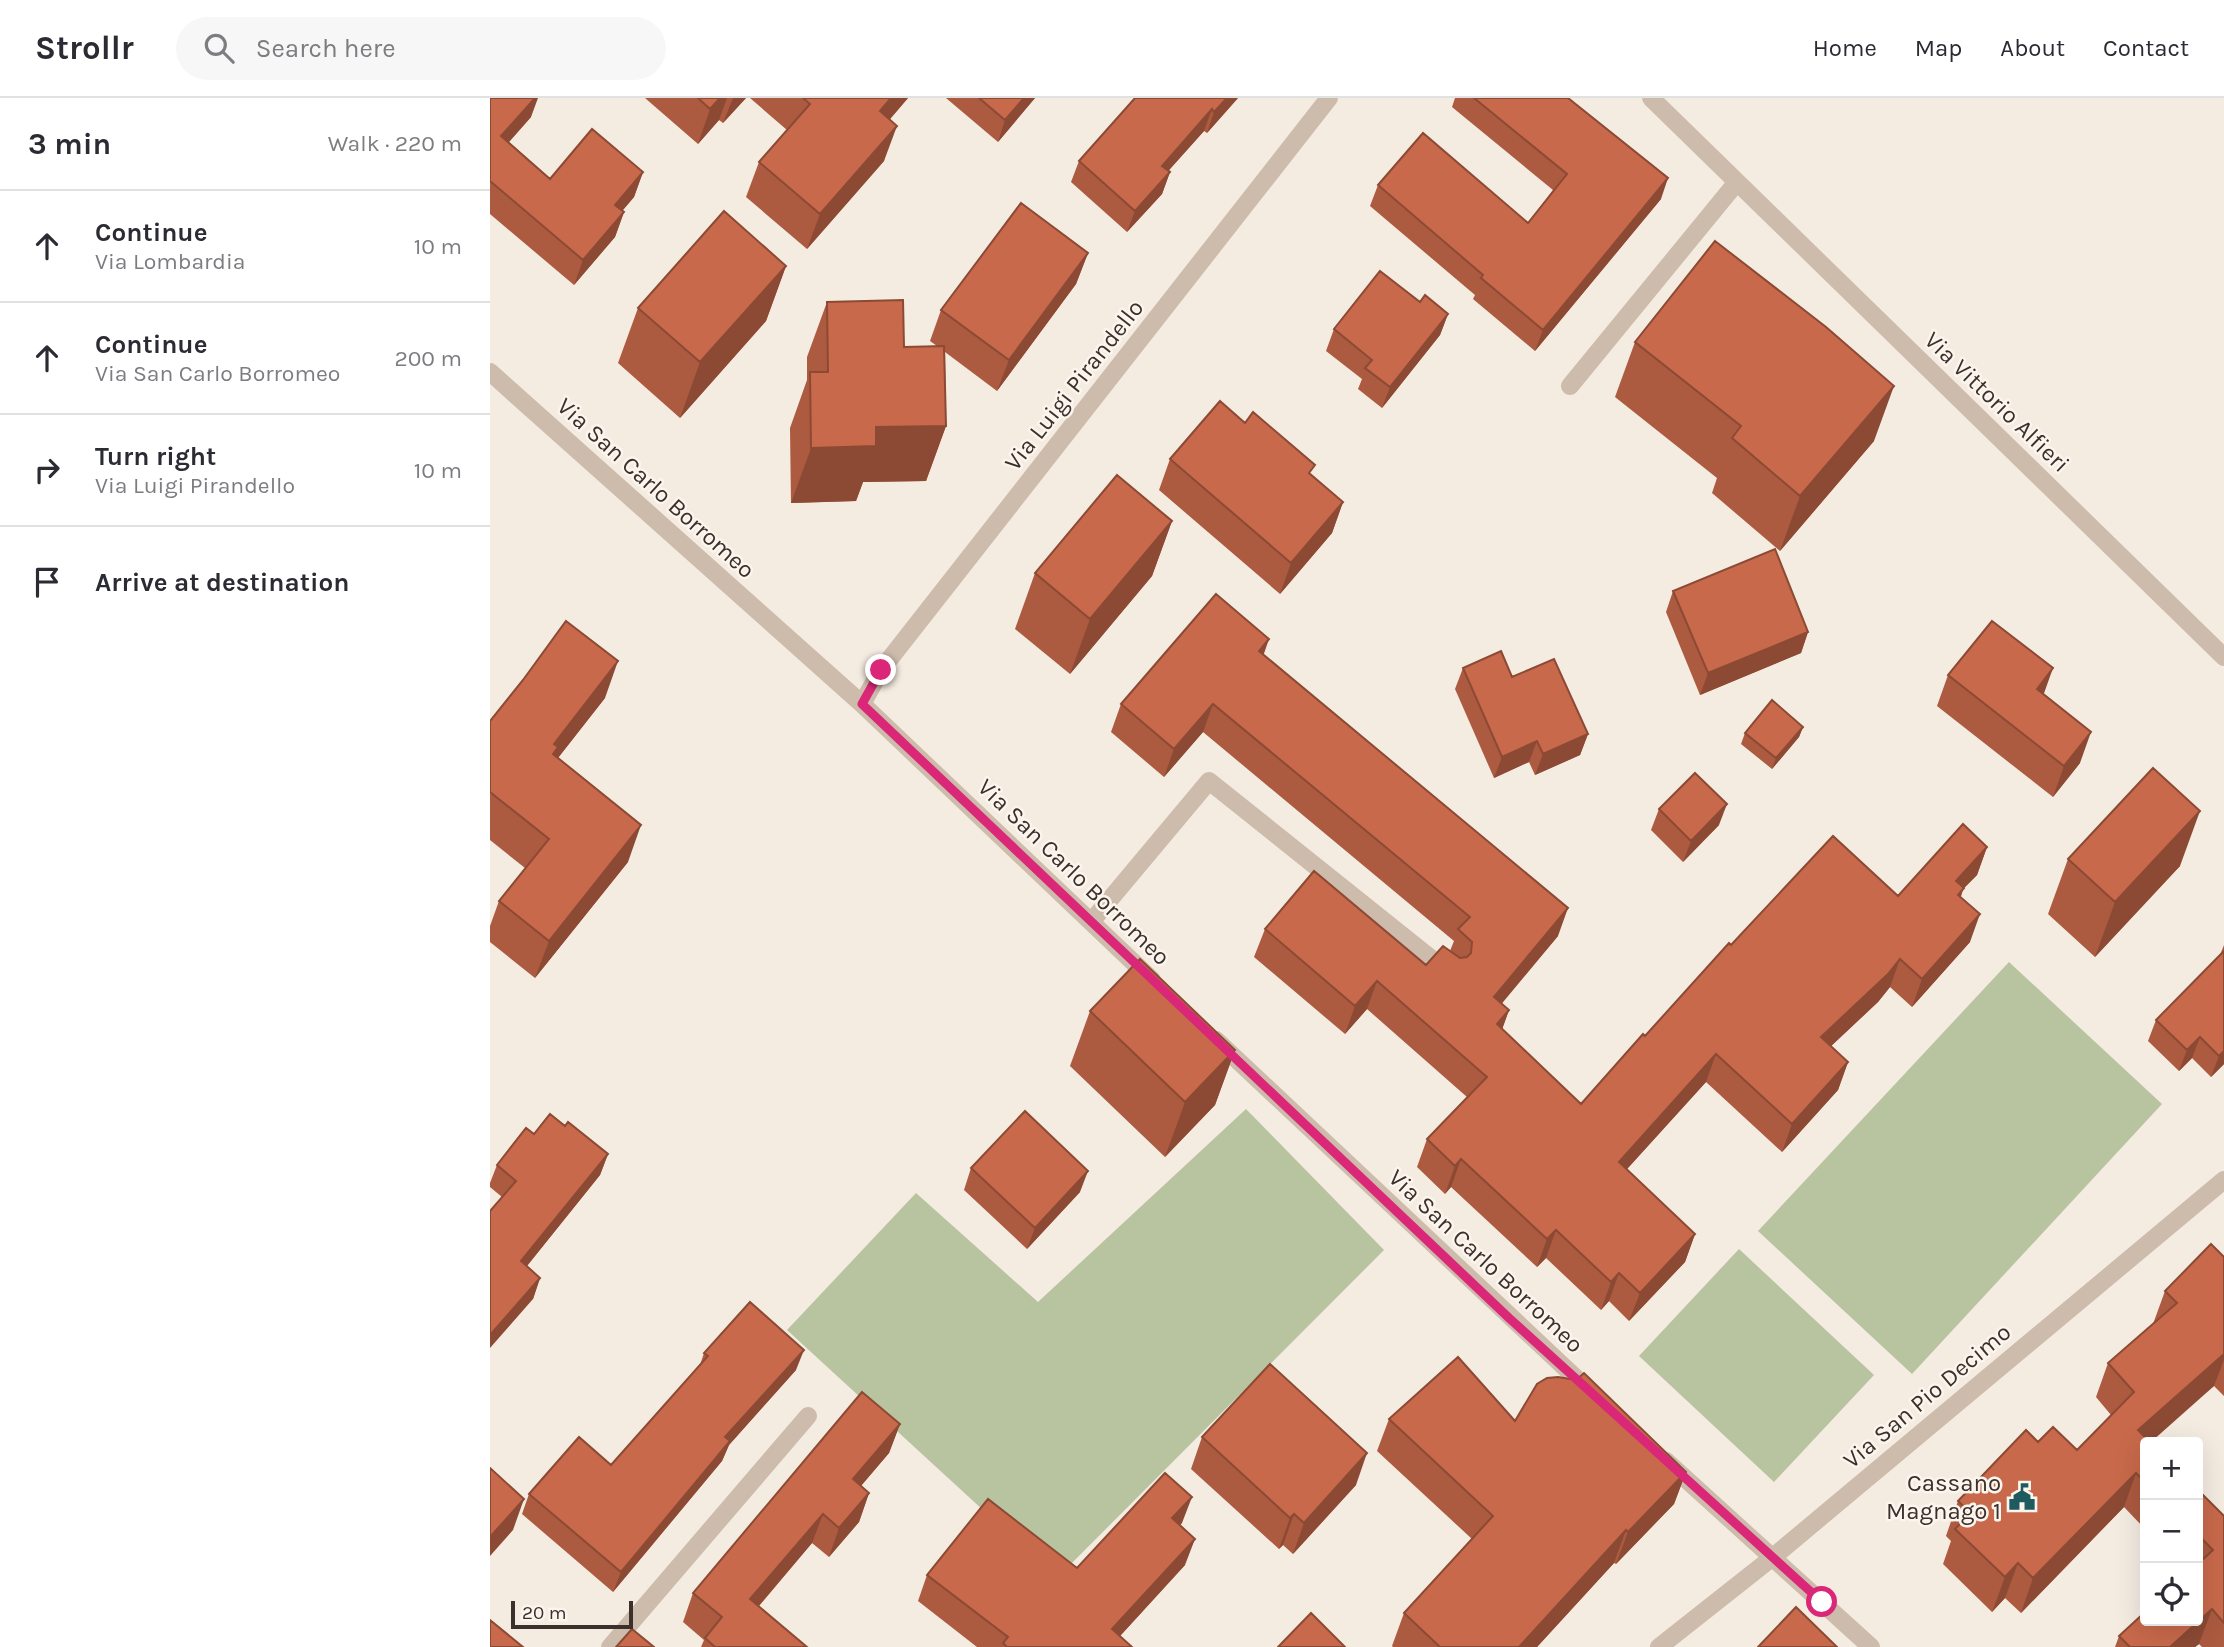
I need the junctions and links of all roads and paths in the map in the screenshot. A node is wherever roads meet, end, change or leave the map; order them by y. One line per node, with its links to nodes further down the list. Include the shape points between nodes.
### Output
1 (1329, 98): 7 (street, Via Luigi Pirandello, via 881,670)
2 (1651, 98): 3 (street, Via Vittorio Alfieri)
3 (1737, 182): 5 (street); 6 (street, Via Vittorio Alfieri)
4 (490, 372): 7 (street, Via San Carlo Borromeo)
5 (1570, 386)
6 (2224, 657)
7 (862, 704): 8 (street, Via San Carlo Borromeo)
8 (1091, 922): 9 (street, via 1209,781); 10 (street, Via San Carlo Borromeo)
9 (1452, 975)
10 (1160, 988)
11 (1200, 1026): 13 (street, Via San Carlo Borromeo)
12 (2224, 1180): 16 (street, Via San Pio Decimo)
13 (1603, 1404)
14 (807, 1416): 17 (street)
15 (1653, 1449): 16 (street)
16 (1773, 1557): 18 (street, Via San Pio Decimo); 19 (street)
17 (610, 1647)
18 (1659, 1647)
19 (1871, 1647)

